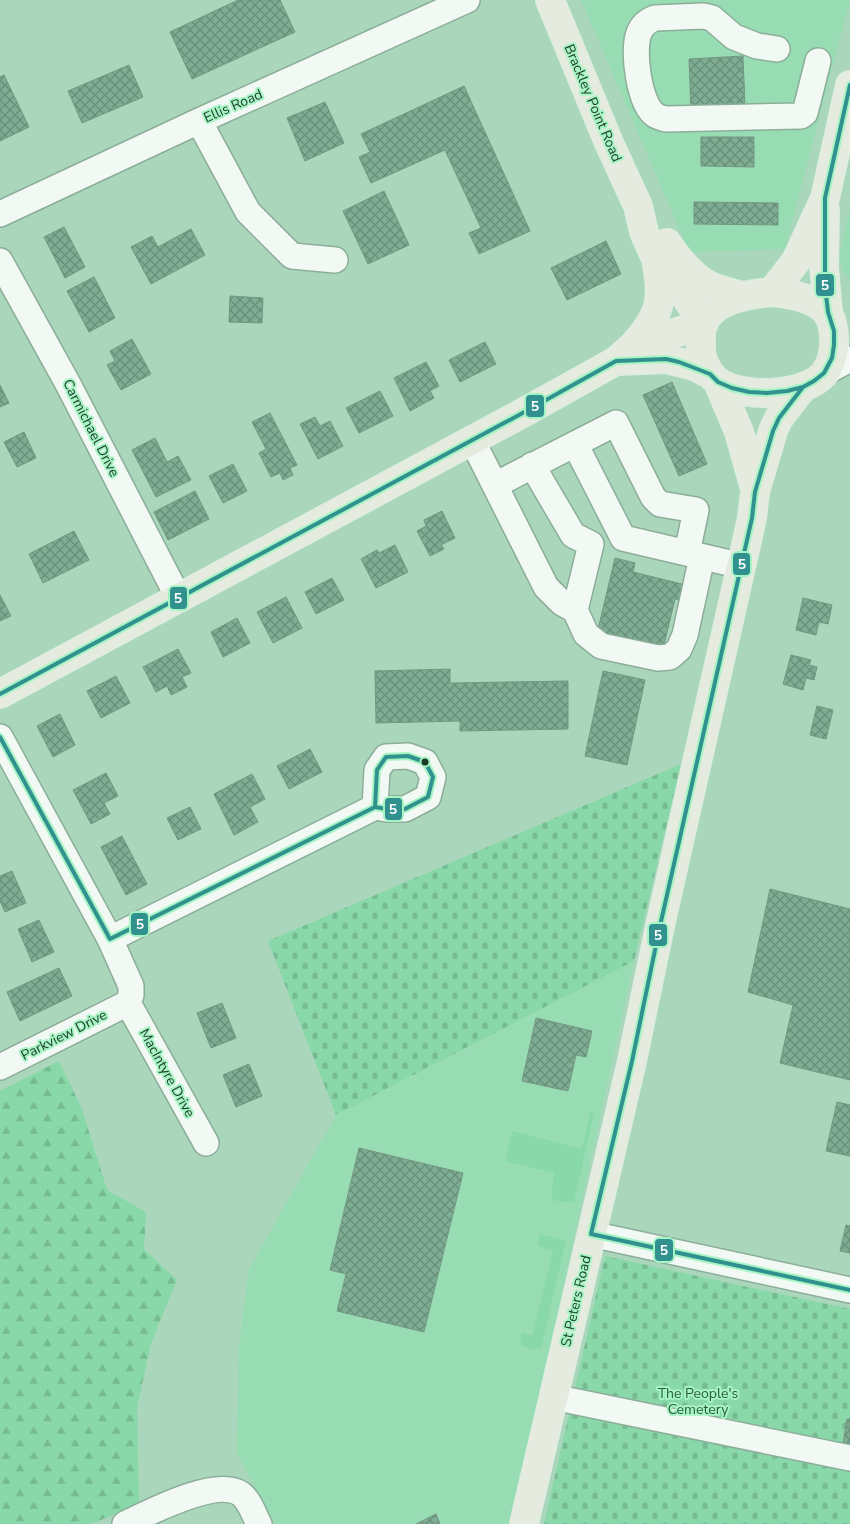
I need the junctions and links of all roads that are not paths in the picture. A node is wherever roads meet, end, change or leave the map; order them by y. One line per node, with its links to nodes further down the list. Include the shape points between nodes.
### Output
1 (467, 0): 6 (street, Ellis Road)
2 (550, 0): 8 (main road, Brackley Point Road)
3 (777, 49): 4 (street, via 734,37 712,18 655,18 642,26 638,35 640,86 655,115 666,119 801,116 805,113)
4 (818, 61)
5 (850, 85): 7 (main road)
6 (199, 121): 9 (street, Ellis Road); 11 (street, via 248,212 292,256)
7 (825, 198): 13 (main road, via 796,261); 15 (main road, via 824,267)
8 (638, 206): 10 (main road, Brackley Point Road, via 644,232); 14 (main road, Brackley Point Road, via 678,258 700,280)
9 (0, 214)
10 (656, 259): 16 (main road, Brackley Point Road); 17 (main road, via 660,280 657,313)
11 (335, 260)
12 (0, 261): 30 (street, Carmichael Drive, via 68,384)
13 (772, 292): 14 (main road); 15 (main road, via 793,294 813,302)
14 (742, 296): 16 (main road, via 717,308)
15 (836, 319): 20 (main road, via 832,358)
16 (703, 324): 17 (main road); 19 (main road, via 702,356)
17 (624, 354): 19 (main road, via 694,366); 21 (main road)
18 (850, 359): 20 (street)
19 (714, 378): 20 (main road, via 732,388 767,393); 25 (main road, St Peters Road, via 739,432)
20 (814, 380): 25 (main road, St Peters Road, via 779,418 772,431)
21 (472, 440): 24 (street); 30 (main road)
22 (575, 444): 23 (street); 26 (street); 28 (street, via 616,423 660,504 696,510)
23 (532, 465): 24 (street); 27 (street, via 573,536)
24 (495, 485): 31 (street, via 546,588 562,604)
25 (755, 492): 29 (main road, St Peters Road)
26 (623, 538): 27 (street, via 602,535); 28 (street)
27 (590, 544): 31 (street)
28 (695, 555): 29 (street); 31 (street, via 685,635 679,649 670,657 658,658 601,646 586,634)
29 (742, 566): 39 (main road, St Peters Road)
30 (178, 597): 32 (main road)
31 (575, 610)
32 (0, 694)
33 (0, 737): 35 (street)
34 (375, 807): 35 (street)
35 (110, 939): 36 (street, via 131,986)
36 (128, 1003): 37 (street, Parkview Drive); 38 (street, MacIntyre Drive)
37 (0, 1068)
38 (206, 1143)
39 (591, 1234): 40 (street); 41 (main road, St Peters Road)
40 (850, 1290)
41 (553, 1397): 42 (street); 45 (main road, St Peters Road)
42 (850, 1458)
43 (125, 1524): 44 (street, via 196,1493 231,1489 242,1495)
44 (259, 1524)
45 (524, 1524)

